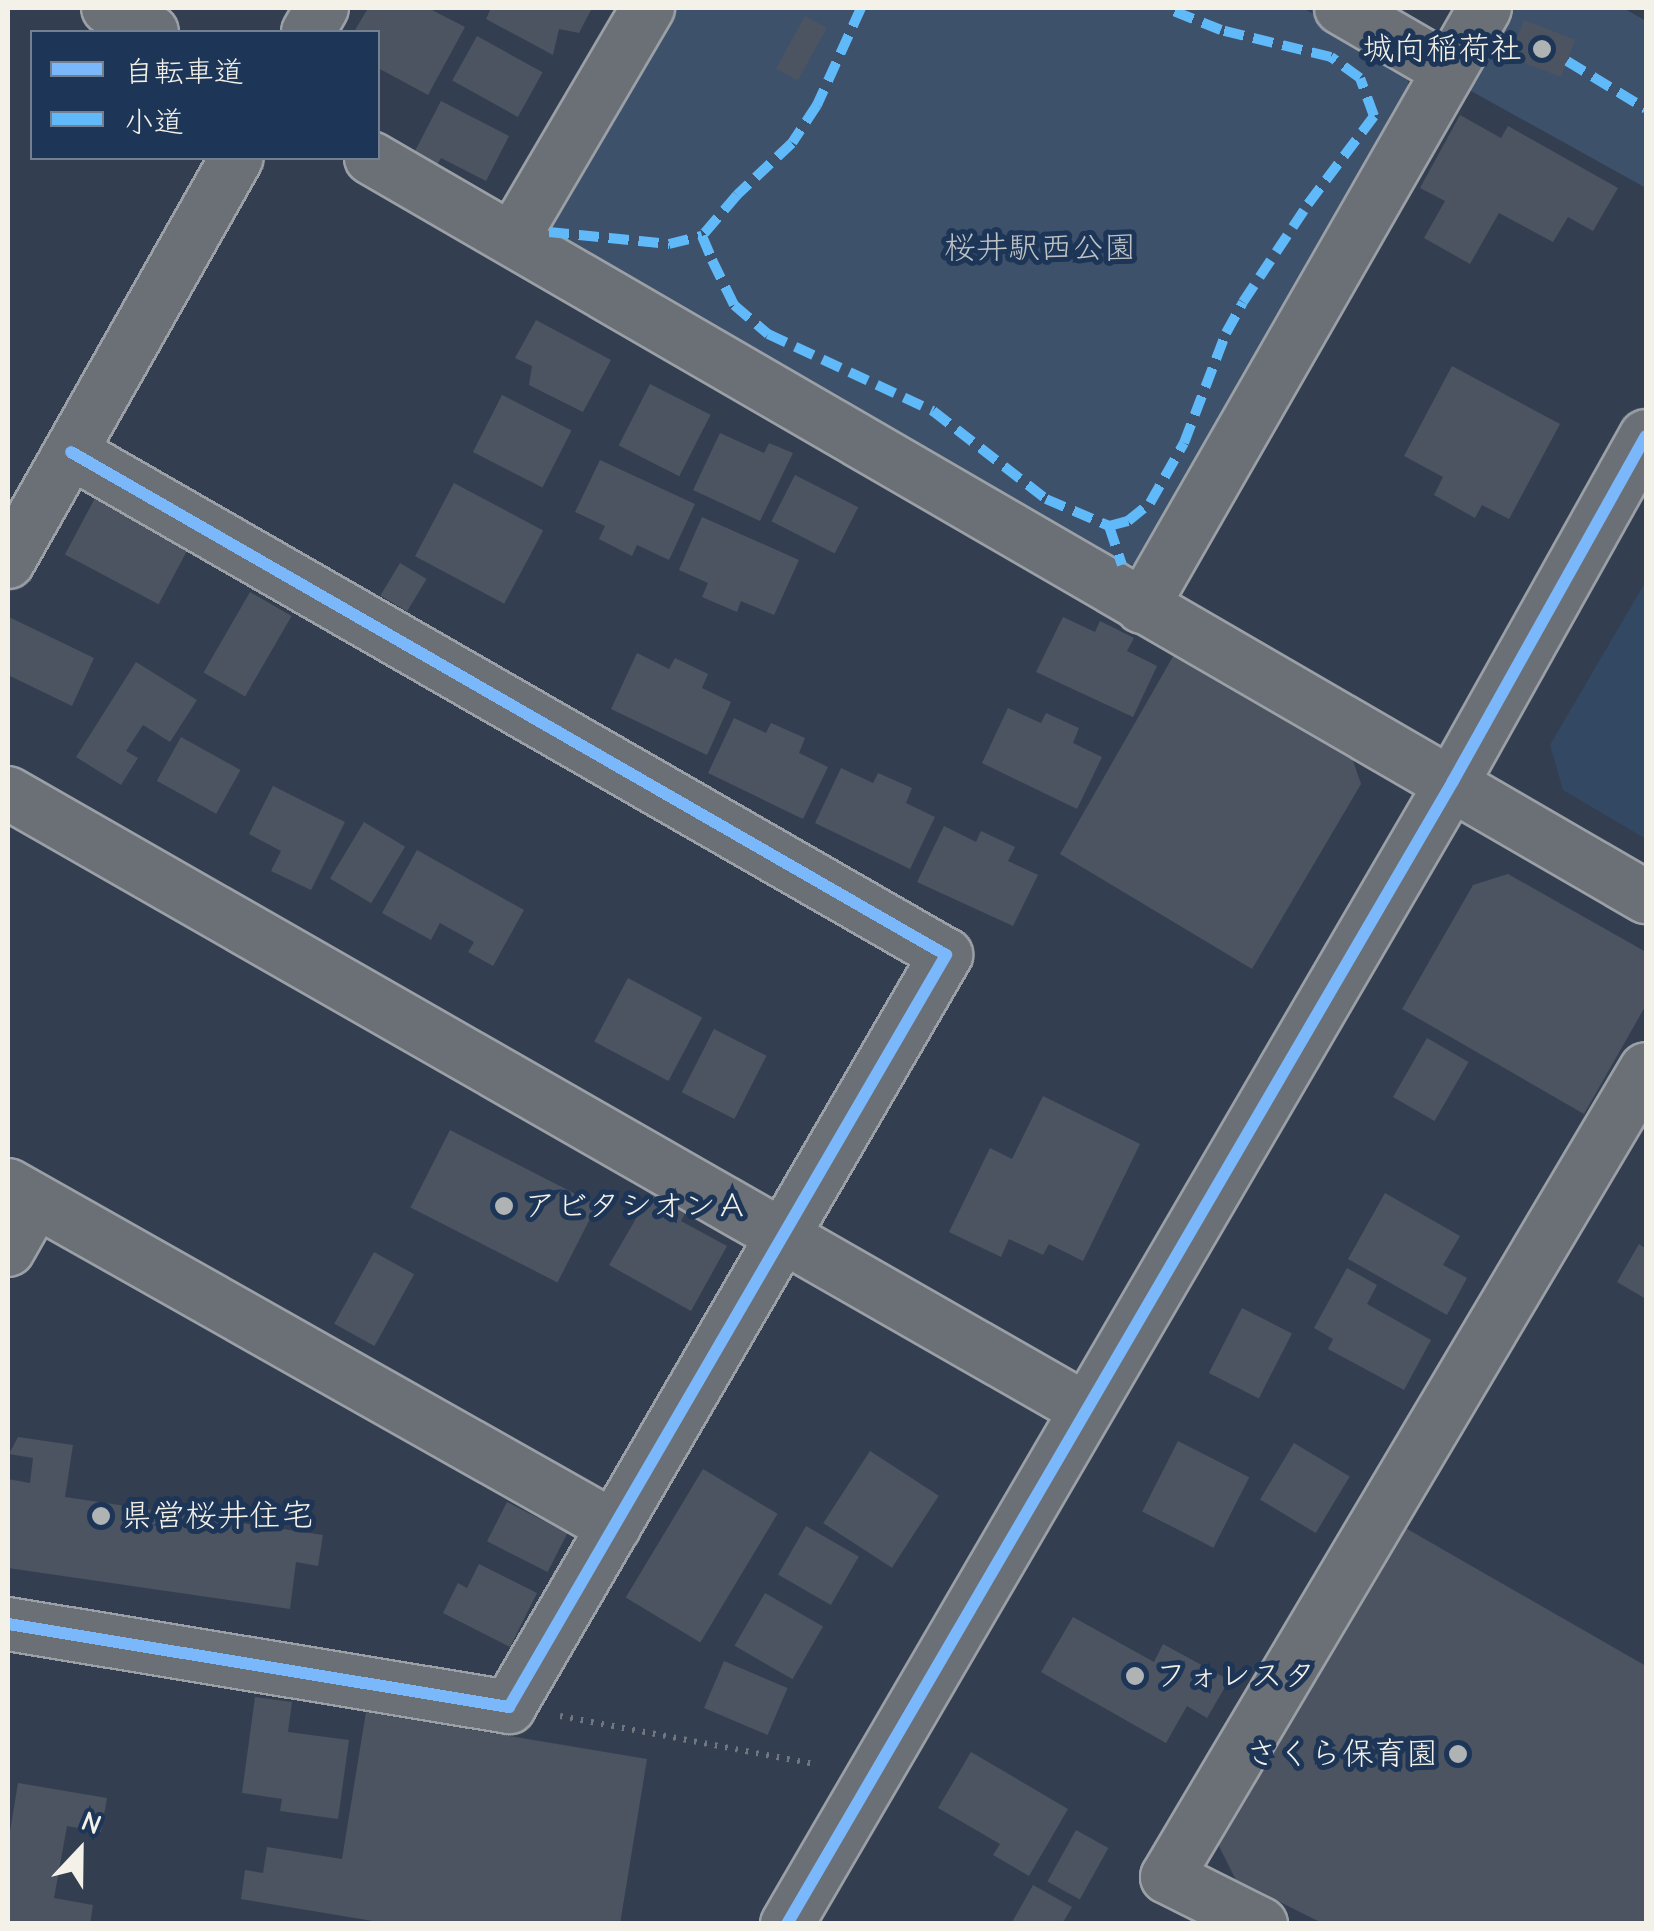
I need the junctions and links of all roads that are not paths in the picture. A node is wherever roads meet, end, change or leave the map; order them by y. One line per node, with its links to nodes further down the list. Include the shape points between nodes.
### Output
1 (108, 8): 6 (street)
2 (322, 8): 7 (street)
3 (648, 8): 11 (street)
4 (1341, 8): 8 (street)
5 (1485, 8): 8 (street)
6 (148, 30)
7 (309, 30)
8 (1448, 70): 15 (street)
9 (236, 160): 13 (street)
10 (375, 160): 11 (street)
11 (514, 238): 15 (street)
12 (1646, 436): 16 (street)
13 (70, 452): 14 (street); 21 (street, via 946,955)
14 (8, 562)
15 (1142, 607): 16 (street)
16 (1453, 781): 18 (street); 23 (street)
17 (8, 793): 21 (street)
18 (1646, 896)
19 (1646, 1069): 27 (street, via 1168,1877)
20 (22, 1193): 22 (street); 24 (street)
21 (784, 1234): 23 (street); 24 (street)
22 (8, 1250)
23 (1085, 1409): 26 (street)
24 (614, 1527): 25 (street, via 509,1706)
25 (8, 1624)
26 (787, 1924)
27 (1262, 1924)

